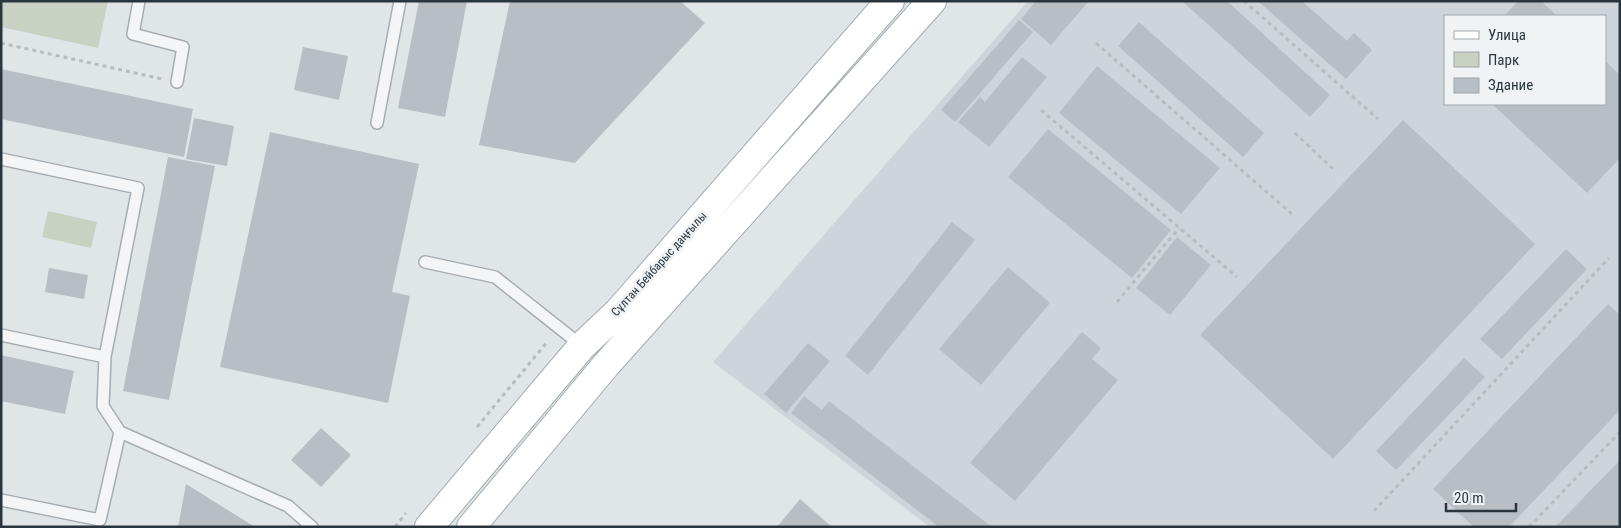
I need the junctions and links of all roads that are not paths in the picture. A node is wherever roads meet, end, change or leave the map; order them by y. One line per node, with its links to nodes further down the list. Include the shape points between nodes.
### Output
1 (139, 1): 5 (lane, via 133,34 183,47)
2 (400, 1): 6 (lane)
3 (890, 1): 10 (main road, Сұлтан Бейбарыс даңғылы, via 618,312)
4 (932, 1): 16 (main road, via 606,365)
5 (177, 82)
6 (377, 123)
7 (1, 159): 11 (lane, via 138,188)
8 (425, 262): 10 (lane, via 495,277)
9 (1, 335): 11 (lane)
10 (582, 346): 15 (main road, Сұлтан Бейбарыс даңғылы)
11 (105, 357): 12 (lane, via 103,406)
12 (120, 432): 13 (lane, via 100,520); 14 (lane, via 288,506)
13 (1, 500)
14 (312, 527)
15 (429, 527)
16 (471, 527)

